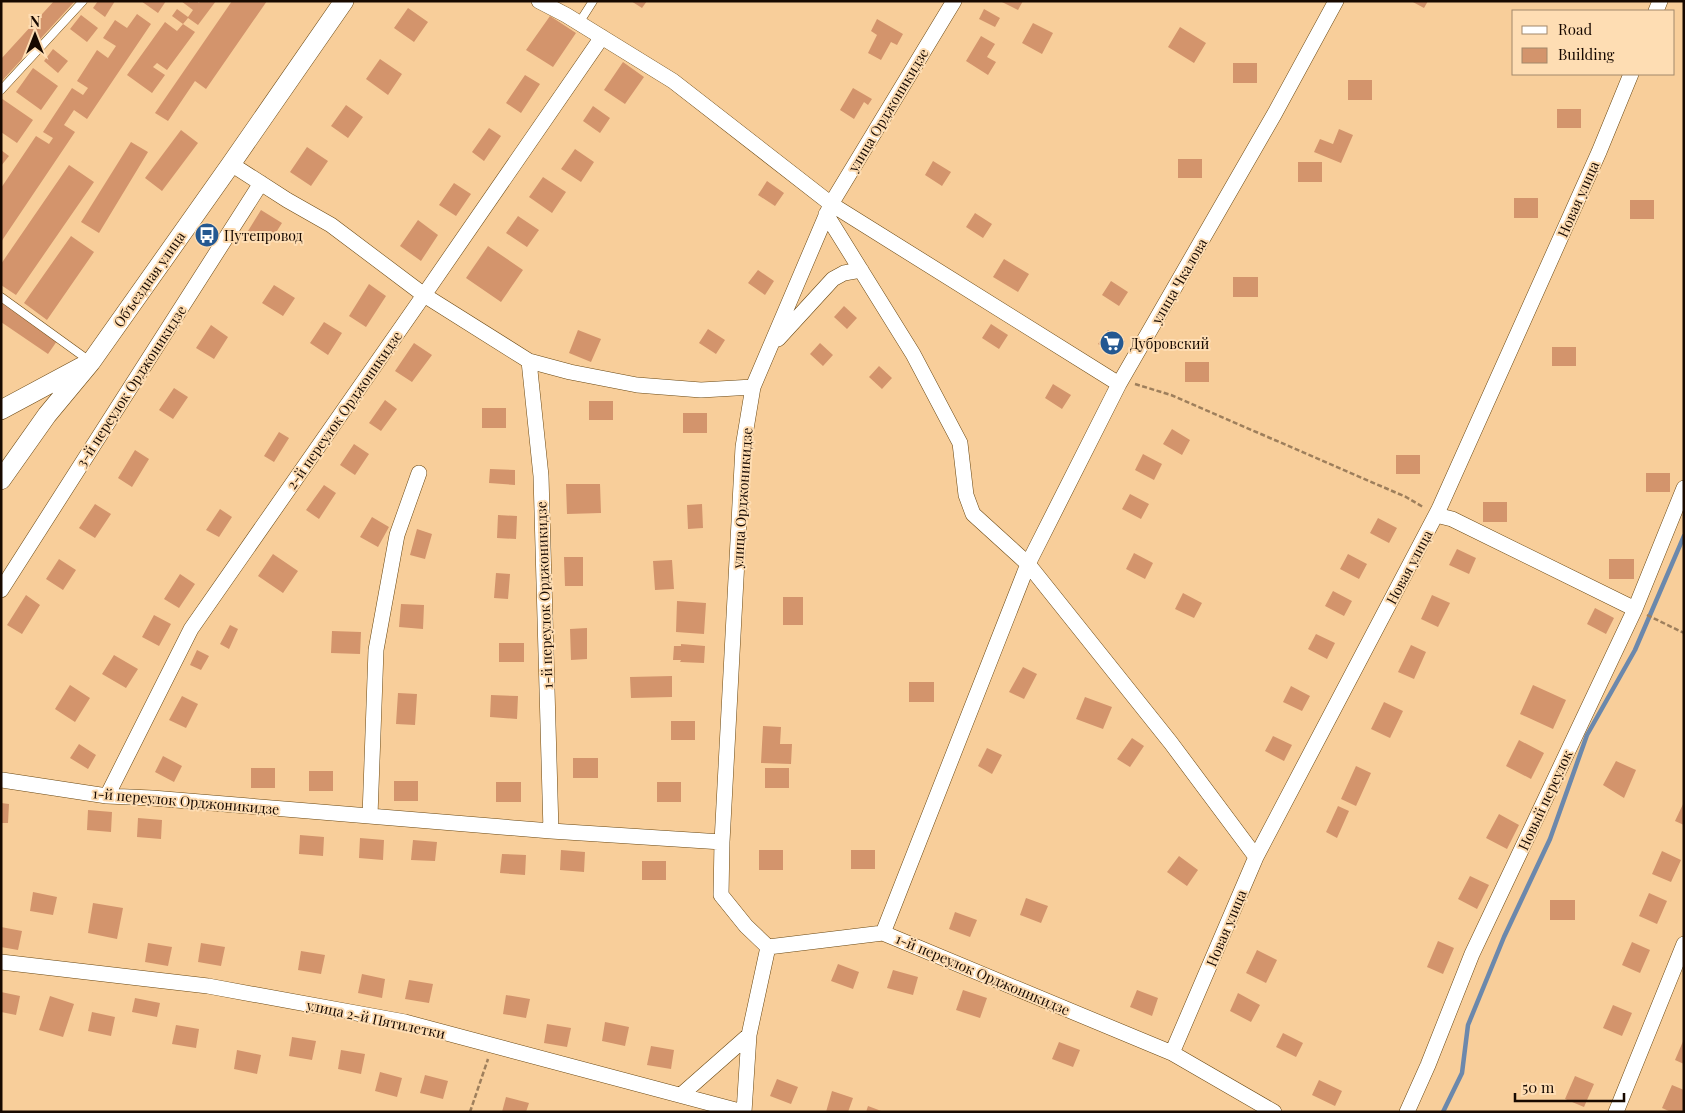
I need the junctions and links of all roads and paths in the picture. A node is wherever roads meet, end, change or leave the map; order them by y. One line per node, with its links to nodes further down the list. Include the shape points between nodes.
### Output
1 (83, 1): 10 (lane)
2 (344, 1): 11 (street, Объездная улица)
3 (539, 1): 7 (street)
4 (593, 1): 7 (lane)
5 (954, 1): 13 (street, улица Орджоникидзе)
6 (1336, 1): 20 (street, улица Чкалова)
7 (579, 23): 8 (street)
8 (602, 37): 13 (street, via 673,81); 15 (street, 2-й переулок Орджоникидзе)
9 (1631, 75): 28 (street, Новая улица)
10 (1, 90)
11 (231, 164): 12 (street); 19 (street, Объездная улица)
12 (261, 183): 15 (street, via 332,225); 30 (street, 3-й переулок Орджоникидзе)
13 (828, 209): 14 (street); 17 (street, улица Орджоникидзе); 20 (street)
14 (861, 270): 17 (street, via 833,278); 29 (street, via 913,354 960,443 966,495 973,514)
15 (424, 295): 18 (street); 35 (street, 2-й переулок Орджоникидзе, via 191,629)
16 (1, 297): 19 (lane)
17 (770, 348): 21 (street, улица Орджоникидзе)
18 (529, 361): 21 (street, via 637,385 700,390); 37 (street, 1-й переулок Орджоникидзе, via 541,476)
19 (91, 362): 22 (street); 24 (street, Объездная улица)
20 (1120, 382): 28 (path, via 1180,399 1406,497); 29 (street, улица Чкалова)
21 (753, 387): 38 (street, улица Орджоникидзе, via 743,447)
22 (27, 397): 23 (street); 24 (street, via 39,401)
23 (1, 410)
24 (47, 415): 26 (street, Объездная улица)
25 (419, 473): 36 (street, via 397,535 376,650)
26 (1, 480)
27 (1684, 488): 31 (street, Новый переулок)
28 (1436, 515): 31 (street, via 1452,519); 39 (street, Новая улица)
29 (1028, 564): 39 (street, via 1171,743); 40 (street, улица Чкалова)
30 (1, 590)
31 (1635, 609): 51 (street, Новый переулок, via 1472,954)
32 (1652, 618): 33 (path)
33 (1684, 633)
34 (2, 780): 35 (street, 1-й переулок Орджоникидзе)
35 (107, 796): 36 (street, 1-й переулок Орджоникидзе)
36 (370, 816): 37 (street, 1-й переулок Орджоникидзе)
37 (550, 831): 38 (street, 1-й переулок Орджоникидзе)
38 (722, 842): 42 (street, улица Орджоникидзе, via 721,895)
39 (1256, 857): 46 (street, Новая улица)
40 (883, 933): 42 (street, 1-й переулок Орджоникидзе); 46 (street, 1-й переулок Орджоникидзе)
41 (1684, 944): 52 (street)
42 (768, 947): 44 (street)
43 (1, 962): 45 (street, улица 2-й Пятилетки, via 208,986 405,1022)
44 (749, 1035): 47 (street); 49 (street)
45 (493, 1045): 47 (street, улица 2-й Пятилетки); 48 (path)
46 (1172, 1053): 50 (street, 1-й переулок Орджоникидзе)
47 (681, 1095): 49 (street, улица 2-й Пятилетки)
48 (470, 1112)
49 (743, 1112)
50 (1274, 1112)
51 (1407, 1112)
52 (1616, 1112)

